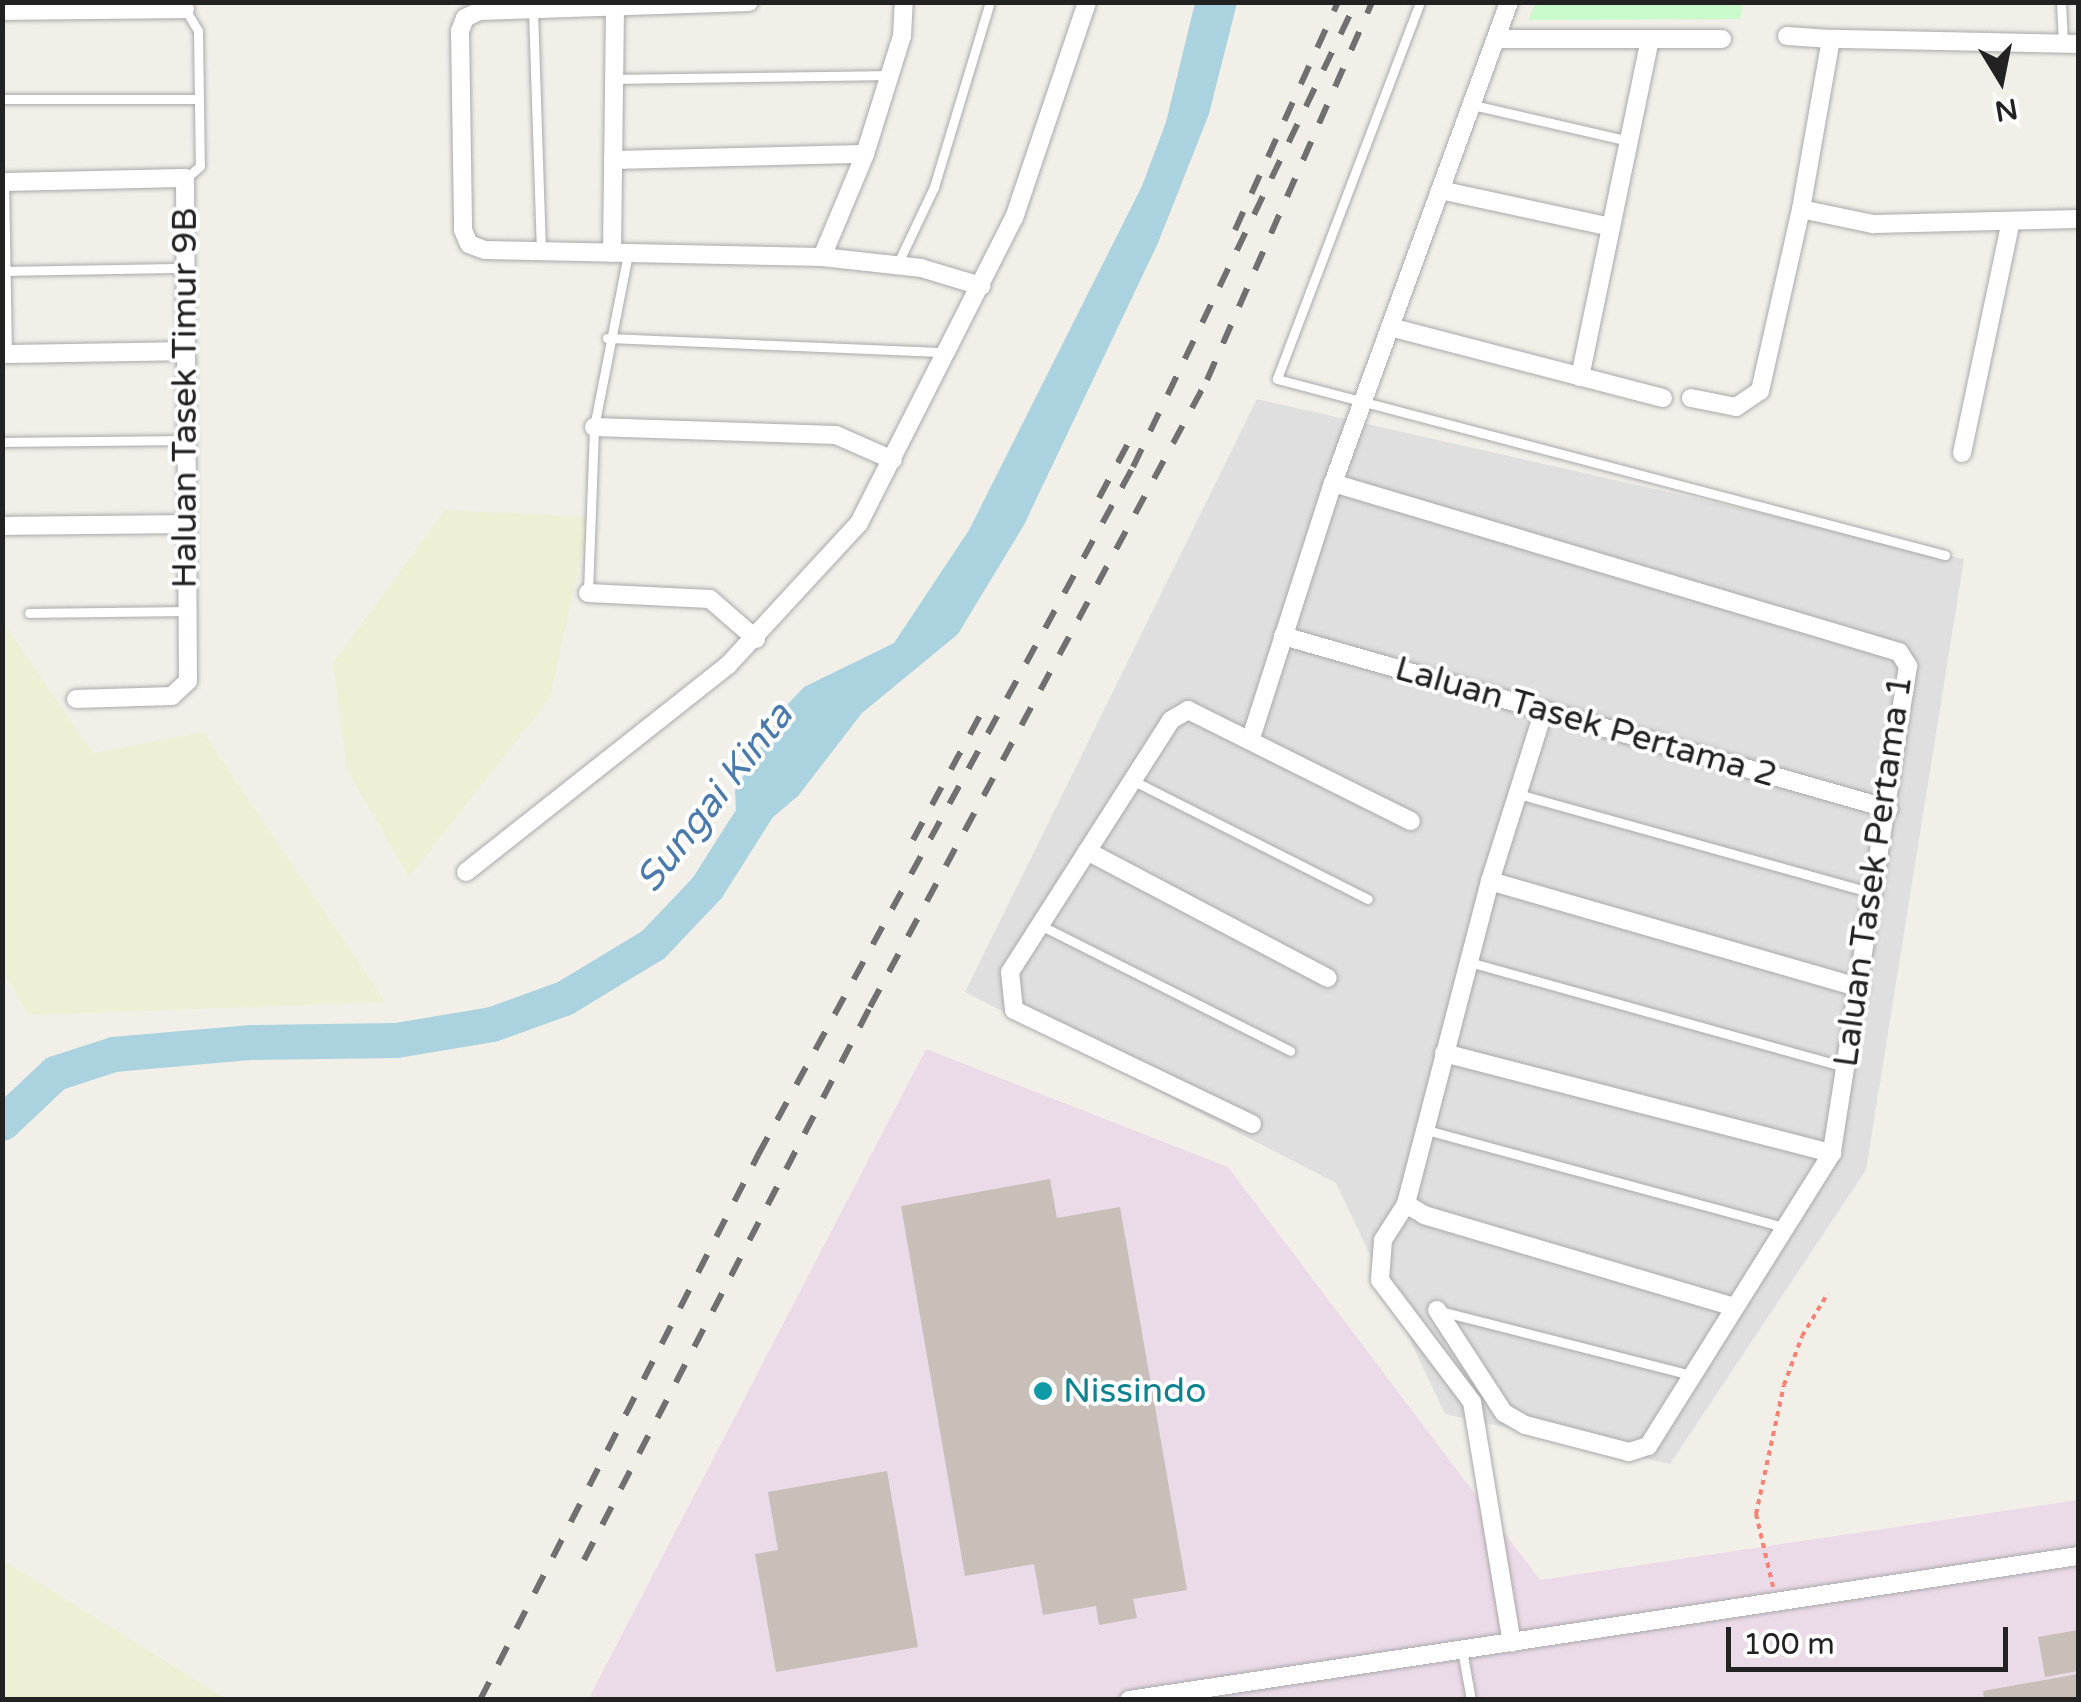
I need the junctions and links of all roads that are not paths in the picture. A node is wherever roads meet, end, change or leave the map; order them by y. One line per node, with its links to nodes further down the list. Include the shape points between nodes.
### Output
1 (749, 2): 8 (street)
2 (904, 2): 18 (street)
3 (990, 2): 36 (lane, via 934,187)
4 (1087, 2): 39 (street, via 1023,196)
5 (1420, 2): 48 (lane, via 1276,376)
6 (1509, 2): 14 (street)
7 (2061, 2): 17 (lane)
8 (615, 5): 10 (street); 19 (street)
9 (185, 9): 11 (street); 20 (lane, Haluan Tasek Timur 9B, via 198,31)
10 (534, 10): 33 (lane); 33 (street, via 466,18 460,31 462,210 469,244)
11 (2, 11)
12 (1788, 36): 13 (street)
13 (1831, 38): 17 (street); 29 (street)
14 (1496, 39): 16 (street); 22 (street)
15 (1722, 39): 16 (street)
16 (1650, 40): 23 (street)
17 (2064, 43)
18 (890, 75): 19 (lane); 24 (street)
19 (614, 79): 25 (street)
20 (198, 99): 21 (lane); 26 (lane, Haluan Tasek Timur 9B, via 200,166)
21 (2, 100)
22 (1473, 105): 23 (lane); 28 (street)
23 (1629, 140): 32 (street)
24 (866, 154): 25 (street); 35 (street)
25 (613, 160): 34 (street)
26 (185, 178): 27 (street); 37 (street, Haluan Tasek Timur 9B)
27 (3, 182): 38 (lane)
28 (1440, 190): 32 (street); 40 (street)
29 (1801, 209): 31 (street, via 1873,224); 47 (street, via 1760,391 1736,407)
30 (2078, 219): 31 (street)
31 (2011, 221): 52 (street)
32 (1611, 228): 45 (street)
33 (541, 252): 34 (street)
34 (620, 253): 35 (street); 41 (lane)
35 (822, 257): 36 (street)
36 (897, 265): 39 (street)
37 (186, 268): 38 (lane); 42 (street, Haluan Tasek Timur 9B)
38 (6, 271): 44 (lane)
39 (982, 286): 43 (street)
40 (1390, 327): 45 (street); 48 (street)
41 (607, 338): 43 (lane); 49 (lane)
42 (185, 351): 44 (street); 50 (street, Haluan Tasek Timur 9B)
43 (950, 352): 53 (street)
44 (5, 354)
45 (1580, 377): 46 (street)
46 (1663, 398)
47 (1691, 398)
48 (1362, 403): 54 (street); 57 (lane)
49 (594, 427): 53 (street, via 836,434); 58 (lane)
50 (183, 440): 51 (lane); 55 (street, Haluan Tasek Timur 9B)
51 (2, 442)
52 (1962, 453)
53 (893, 460): 62 (street, via 860,523)
54 (1332, 484): 61 (street); 68 (street, Laluan Tasek Pertama 1, via 1899,652 1908,666)
55 (183, 524): 56 (street); 59 (street, Haluan Tasek Timur 9B)
56 (2, 526)
57 (1946, 555)
58 (588, 593): 62 (street, via 710,599)
59 (185, 611): 60 (lane); 63 (street, Haluan Tasek Timur 9B, via 184,690)
60 (29, 614)
61 (1283, 636): 64 (street, Laluan Tasek Pertama 2); 65 (street)
62 (756, 638): 71 (street)
63 (76, 699)
64 (1544, 710): 67 (street); 68 (street, Laluan Tasek Pertama 2)
65 (1251, 738): 66 (street, via 1188,710 1170,720); 69 (street)
66 (1132, 780): 70 (street); 74 (lane)
67 (1518, 794): 72 (street); 73 (lane)
68 (1889, 809): 73 (street, Laluan Tasek Pertama 1)
69 (1411, 821)
70 (1086, 852): 75 (street); 77 (street)
71 (466, 872)
72 (1490, 882): 76 (street); 78 (street)
73 (1875, 894): 78 (street, Laluan Tasek Pertama 1)
74 (1368, 899)
75 (1040, 925): 79 (lane); 82 (street, via 1010,972 1014,1010)
76 (1468, 962): 80 (street); 81 (lane)
77 (1328, 978)
78 (1860, 988): 81 (street, Laluan Tasek Pertama 1)
79 (1290, 1050)
80 (1444, 1053): 83 (street); 84 (street)
81 (1846, 1068): 84 (street, Laluan Tasek Pertama 1)
82 (1252, 1124)
83 (1423, 1128): 85 (street); 86 (lane)
84 (1832, 1153): 86 (street, Laluan Tasek Pertama 1)
85 (1406, 1204): 87 (street, via 1424,1215); 91 (street, via 1383,1240 1380,1280 1474,1414)
86 (1786, 1228): 87 (street, Laluan Tasek Pertama 1)
87 (1735, 1307): 89 (street, Laluan Tasek Pertama 1)
88 (1438, 1310): 89 (lane); 89 (street, Laluan Tasek Pertama 1, via 1504,1414 1525,1426 1629,1452 1648,1446)
89 (1692, 1376)
90 (2078, 1556): 91 (street)
91 (1512, 1643): 92 (street)
92 (1462, 1650): 93 (street); 95 (lane)
93 (1186, 1696): 94 (street)
94 (1129, 1700)
95 (1471, 1700)

